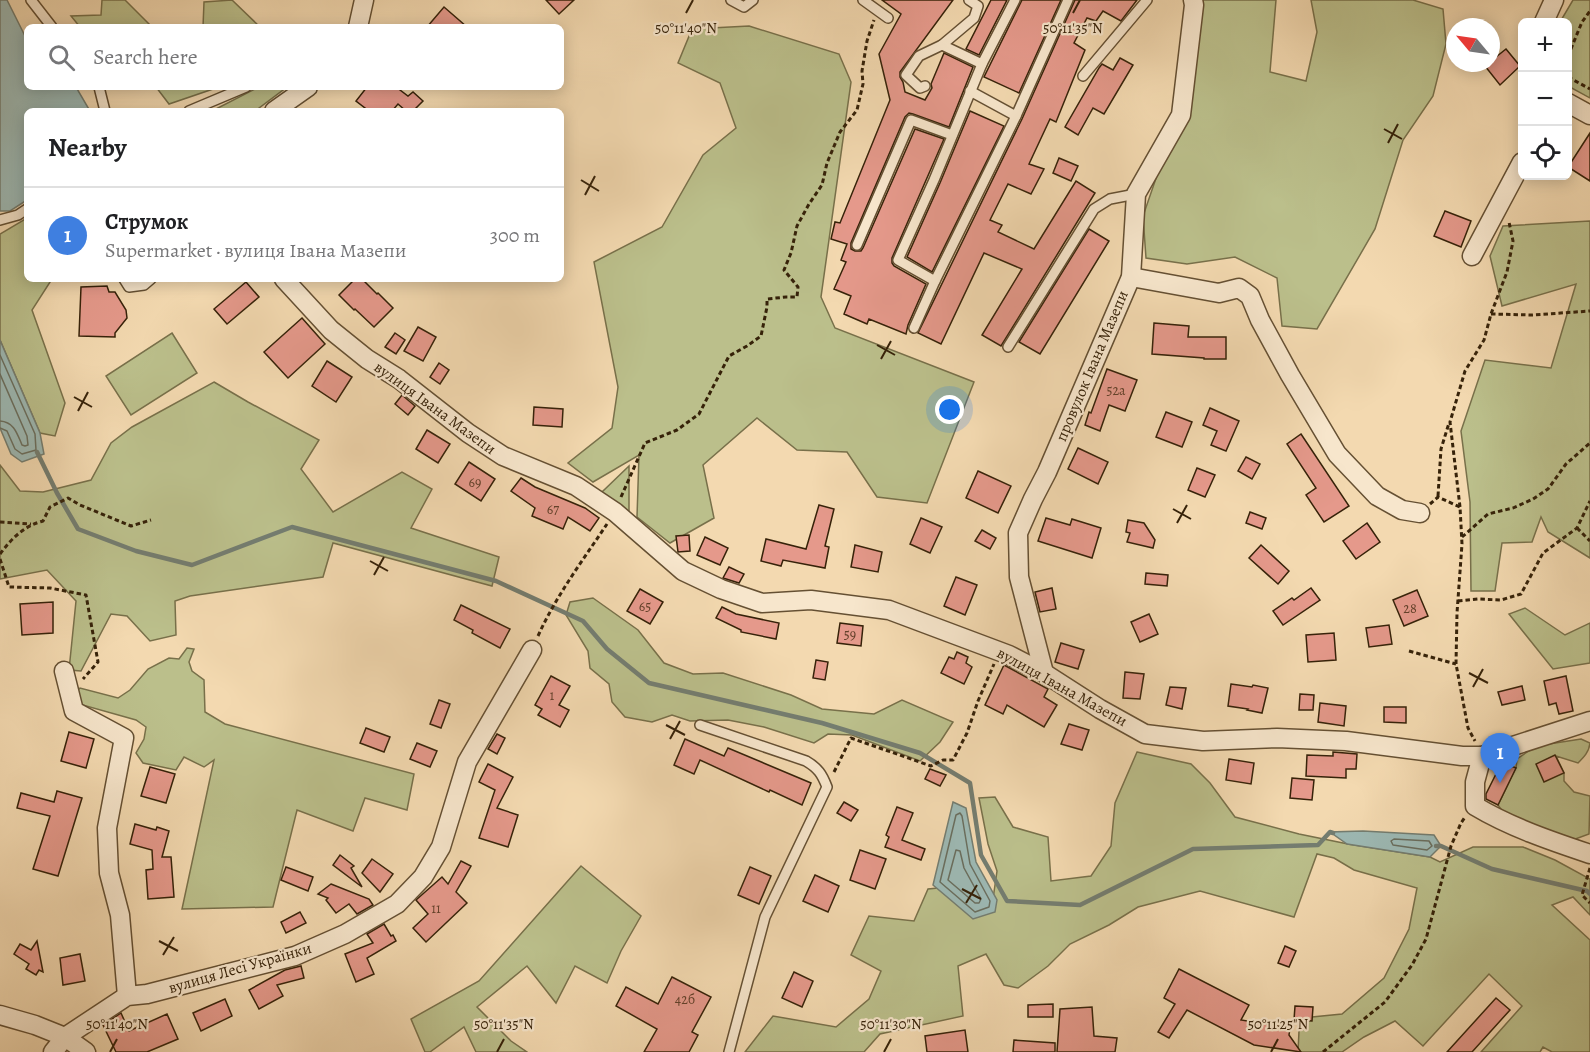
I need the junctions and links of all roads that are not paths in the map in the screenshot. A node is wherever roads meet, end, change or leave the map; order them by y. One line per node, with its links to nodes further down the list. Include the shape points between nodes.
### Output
1 (31, 0): 14 (lane)
2 (364, 0): 15 (street)
3 (731, 0): 4 (lane, via 744,7)
4 (753, 0)
5 (969, 0): 16 (lane, via 978,6 974,18)
6 (1015, 0): 17 (lane)
7 (1068, 0): 29 (lane)
8 (1147, 0): 18 (lane)
9 (1193, 0): 32 (street, via 1181,114)
10 (1554, 0): 13 (street)
11 (866, 2): 12 (lane)
12 (888, 18)
13 (1546, 18)
14 (50, 24)
15 (359, 24)
16 (942, 45): 17 (lane); 19 (lane, via 919,56 906,75 920,88)
17 (982, 64): 23 (lane)
18 (1083, 76)
19 (925, 86)
20 (100, 90): 25 (lane)
21 (239, 90): 26 (lane)
22 (304, 90): 27 (street)
23 (970, 91): 29 (lane); 30 (lane)
24 (1572, 105): 28 (street)
25 (104, 108)
26 (196, 108)
27 (278, 108)
28 (1590, 115)
29 (1016, 116): 38 (lane)
30 (952, 135): 35 (lane, via 911,120); 38 (lane, via 898,260)
31 (1518, 170): 36 (street)
32 (1136, 194): 37 (street); 43 (lane, via 1110,199 1094,209)
33 (24, 211): 34 (lane)
34 (0, 220)
35 (858, 245)
36 (1472, 256)
37 (1131, 277): 44 (street, провулок Івана Мазепи, via 1219,293 1239,288 1250,296 1290,375 1337,454 1377,496 1402,510); 47 (street, провулок Івана Мазепи, via 1018,533 1019,577)
38 (935, 281): 42 (lane)
39 (126, 282): 40 (lane, via 129,287)
40 (148, 282)
41 (287, 282): 47 (street, вулиця Івана Мазепи, via 331,330 468,433 503,456 576,486 615,512 683,571 762,603 811,600 889,610 1000,652)
42 (914, 328)
43 (1008, 347)
44 (1420, 513)
45 (532, 650): 52 (street, вулиця Лесі Українки, via 467,762 441,847 423,877 397,904 296,956)
46 (64, 671): 52 (street, via 74,711 124,738 107,828 109,873 120,915)
47 (1044, 674): 50 (street, вулиця Івана Мазепи, via 1145,734 1203,741 1346,741)
48 (1590, 721): 50 (street, вулиця Івана Мазепи)
49 (700, 725): 57 (lane, via 806,761 816,767 827,787 765,917)
50 (1482, 756): 51 (street, via 1475,782 1475,806 1493,817)
51 (1590, 854)
52 (127, 996): 54 (street, вулиця Лесі Українки)
53 (0, 1015): 54 (street)
54 (65, 1038): 55 (street, вулиця Лесі Українки); 56 (street)
55 (53, 1052)
56 (86, 1052)
57 (729, 1052)

